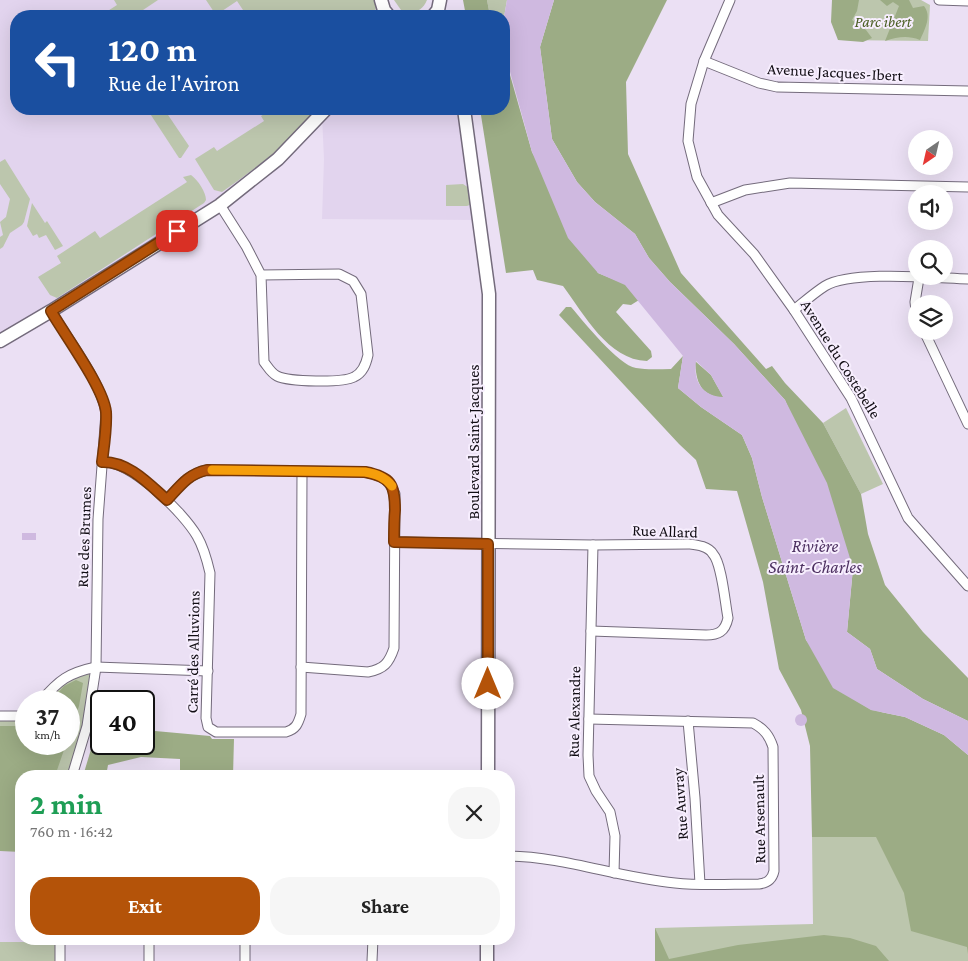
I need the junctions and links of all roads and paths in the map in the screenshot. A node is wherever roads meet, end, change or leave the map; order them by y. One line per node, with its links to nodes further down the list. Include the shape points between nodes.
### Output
1 (730, 0): 4 (street, Avenue du Costebelle)
2 (939, 0): 3 (street)
3 (968, 1)
4 (704, 61): 5 (street, Avenue Jacques-Ibert, via 758,83 777,87); 9 (street, Avenue du Costebelle, via 691,104 688,141 697,177)
5 (968, 92)
6 (320, 115): 10 (street, via 278,159)
7 (465, 115): 26 (street, Boulevard Saint-Jacques, via 489,294)
8 (968, 187): 9 (street, via 790,183 745,190)
9 (711, 203): 15 (street, Avenue du Costebelle, via 754,254)
10 (220, 204): 11 (street); 16 (street)
11 (261, 275): 11 (street, via 264,362 274,375 299,380 356,377 366,364 368,355 361,294 353,281 339,274)
12 (908, 278): 15 (street, via 849,278 826,285)
13 (953, 279): 14 (street)
14 (968, 279)
15 (794, 310): 28 (street, Avenue du Costebelle, via 851,398 908,518)
16 (51, 311): 18 (street); 22 (street, Rue des Brumes, via 105,404)
17 (928, 340): 20 (street)
18 (0, 341)
19 (968, 400): 20 (street)
20 (959, 404): 21 (street)
21 (968, 424)
22 (102, 462): 24 (street, Carré des Alluvions, via 123,466); 30 (street, Rue des Brumes)
23 (302, 472): 24 (street, via 196,472); 25 (street, via 365,472 386,480 395,494); 31 (street, Carré des Alluvions)
24 (167, 500): 32 (street, Carré des Alluvions, via 196,534 206,554 210,573)
25 (394, 542): 26 (street, Rue Allard); 31 (street, via 394,648 386,666 368,672)
26 (488, 544): 27 (street, Rue Allard); 39 (street, Boulevard Saint-Jacques)
27 (593, 545): 29 (street, Rue Alexandre); 29 (street, Rue Allard, via 702,546 713,552 718,562 728,618 726,626 716,635)
28 (968, 586)
29 (590, 631): 36 (street, Rue Alexandre)
30 (96, 667): 32 (street); 33 (street, via 78,671 56,683); 38 (street, Rue des Brumes, via 87,726)
31 (301, 667): 32 (street, Carré des Alluvions, via 301,714 296,727 286,732 216,732 208,727)
32 (208, 671)
33 (51, 690)
34 (0, 716): 35 (street)
35 (15, 716)
36 (589, 719): 37 (street, Rue Arsenault); 41 (street, Rue Alexandre, via 589,776 610,812 615,836)
37 (688, 721): 42 (street, Rue Auvray); 42 (street, Rue Arsenault, via 753,723 770,737 772,747 774,871 771,879 759,884)
38 (74, 770)
39 (488, 770)
40 (515, 856): 41 (street, Rue Arsenault)
41 (614, 873): 42 (street, Rue Arsenault)
42 (700, 884)
43 (60, 945): 48 (street)
44 (149, 945): 49 (street)
45 (246, 945): 50 (street)
46 (373, 945): 51 (street)
47 (487, 945): 52 (street)
48 (60, 961)
49 (149, 961)
50 (245, 961)
51 (372, 961)
52 (487, 961)

